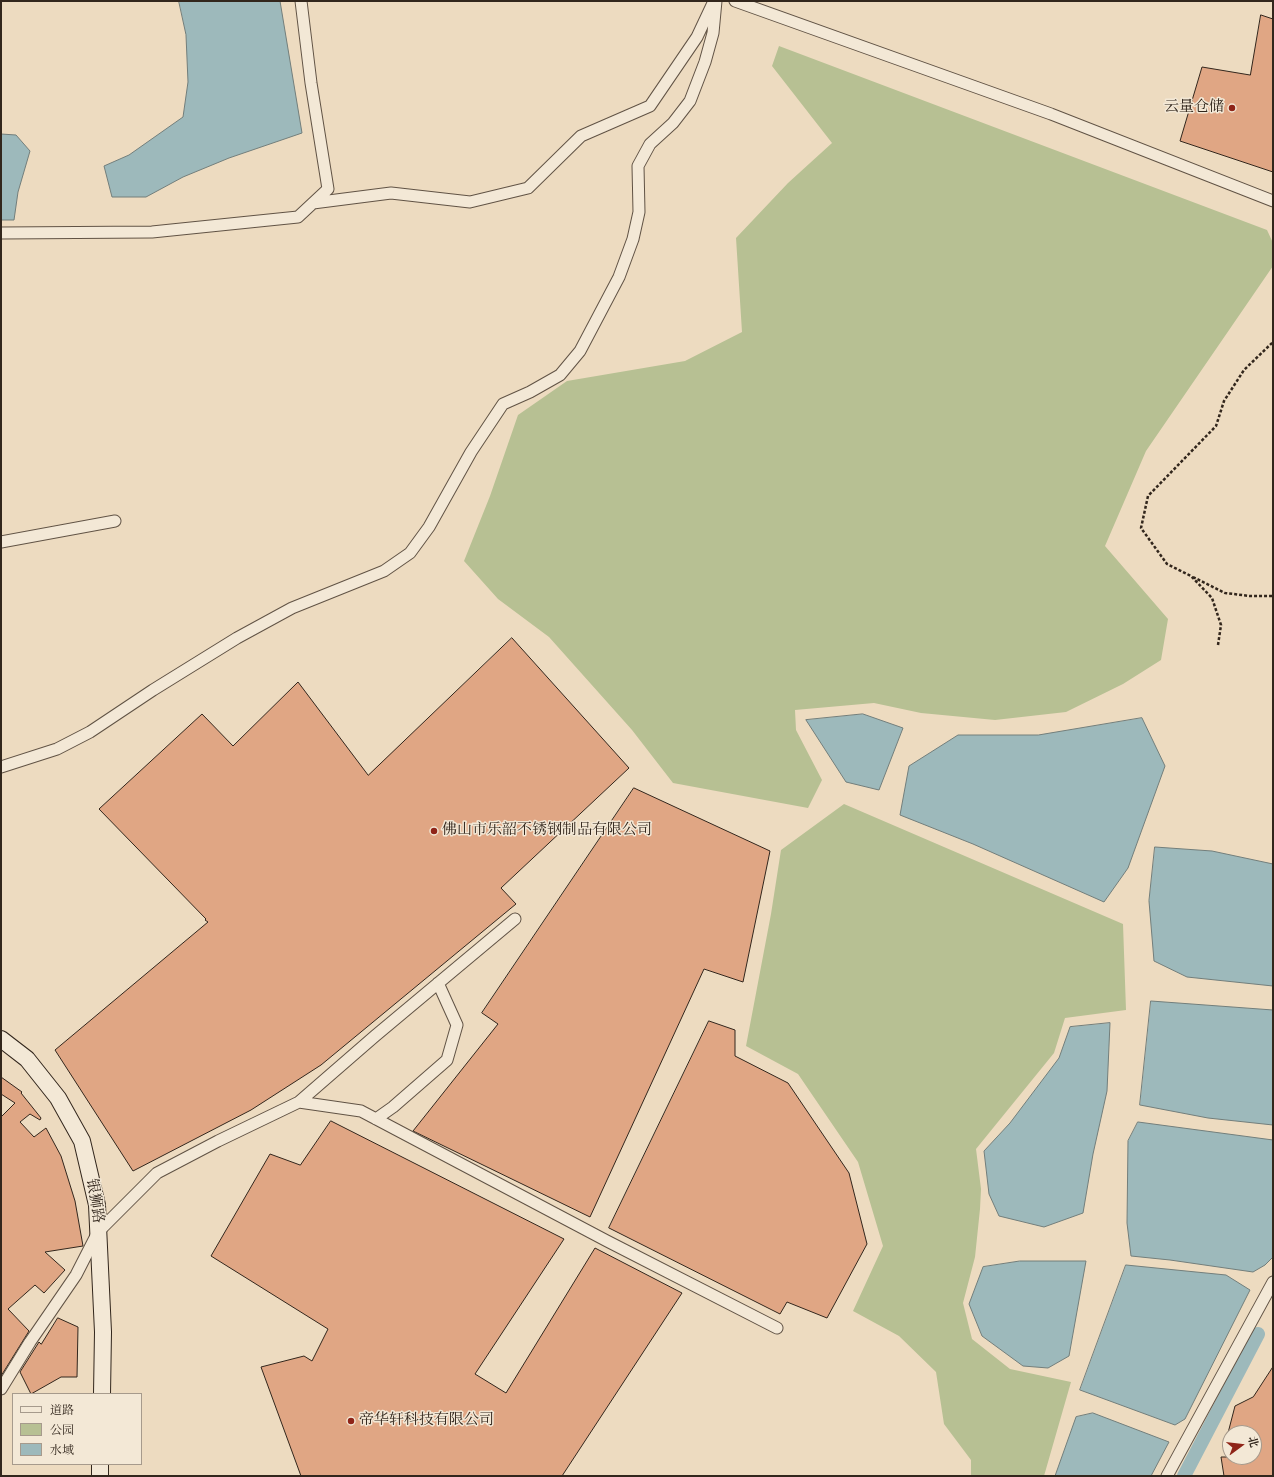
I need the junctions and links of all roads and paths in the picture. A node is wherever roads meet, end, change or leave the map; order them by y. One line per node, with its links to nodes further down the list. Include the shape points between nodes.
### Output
1 (301, 1): 5 (street, via 328,189)
2 (715, 1): 5 (street, via 697,37 650,106 580,136 528,188 470,202 390,193); 13 (street, via 713,33 705,62 690,100 673,123 650,144 638,166 639,212 633,240 619,277 580,351 560,375 503,404 471,452 429,527 410,553 384,571 292,608 237,638 64,746)
3 (735, 1): 4 (street, via 1051,114)
4 (1273, 201)
5 (313, 204): 6 (street, via 298,217 152,232)
6 (1, 233)
7 (1273, 342): 10 (path, via 1244,370 1224,401 1216,426 1148,496 1141,528 1168,564)
8 (116, 521): 9 (street)
9 (1, 542)
10 (1191, 576): 11 (path, via 1225,593); 12 (path, via 1212,598 1221,625)
11 (1273, 596)
12 (1218, 645)
13 (1, 766)
14 (515, 919): 15 (street)
15 (438, 983): 17 (street); 18 (street, via 457,1025 447,1060)
16 (1, 1039): 19 (main road, 银狮路, via 27,1059 58,1098 82,1141 97,1205)
17 (299, 1102): 18 (street, via 361,1111); 19 (street, via 157,1173)
18 (376, 1119): 21 (street)
19 (98, 1232): 22 (street, via 76,1276); 23 (main road, 银狮路)
20 (1273, 1282): 26 (street)
21 (777, 1328)
22 (1, 1389)
23 (102, 1393)
24 (100, 1465): 25 (main road)
25 (100, 1476)
26 (1167, 1476)

